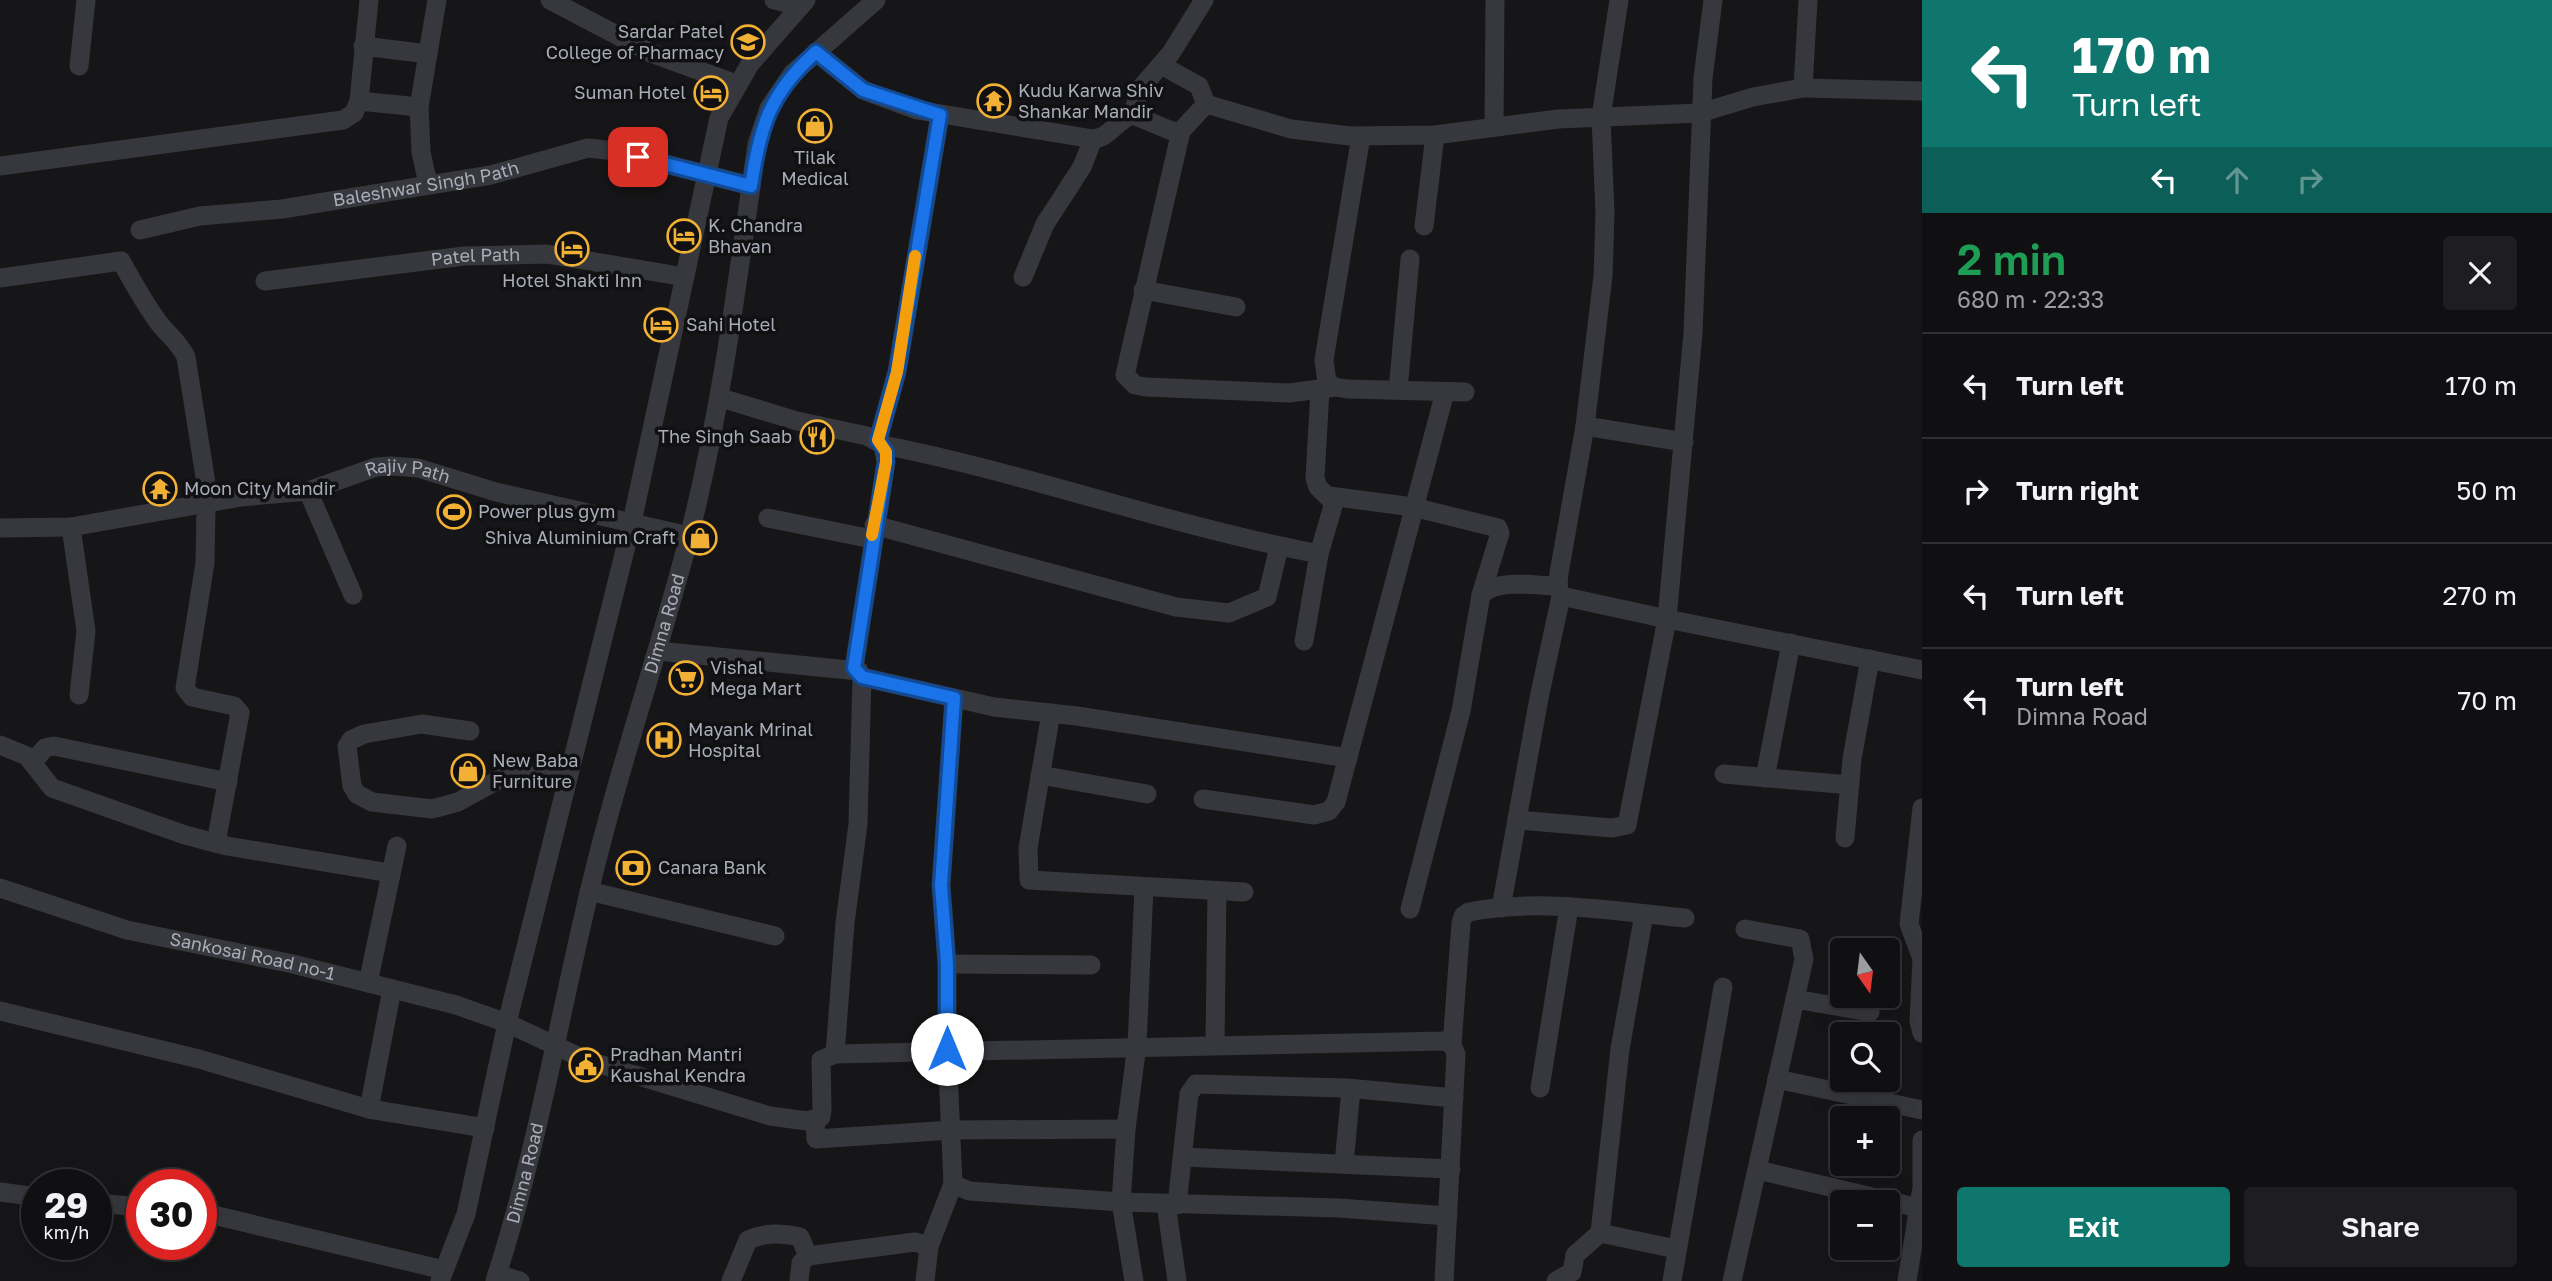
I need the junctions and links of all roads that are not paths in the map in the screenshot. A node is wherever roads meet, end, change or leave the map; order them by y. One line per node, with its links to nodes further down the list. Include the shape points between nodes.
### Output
1 (86, 0): 17 (street)
2 (369, 0): 13 (street)
3 (437, 0): 15 (street)
4 (774, 0): 12 (street)
5 (876, 0): 14 (street, Dimna Road)
6 (1204, 0): 16 (street)
7 (1495, 0): 28 (street)
8 (1619, 0): 27 (street)
9 (1713, 0): 24 (street)
10 (1808, 0): 19 (street)
11 (558, 1): 18 (street, via 651,53)
12 (803, 3): 18 (street)
13 (363, 46): 15 (street); 21 (street)
14 (816, 52): 25 (street, via 869,93); 36 (street, Dimna Road, via 792,74 769,108 757,144)
15 (428, 54): 23 (street)
16 (1161, 65): 22 (street, via 1199,86); 26 (street, via 1139,90)
17 (79, 66)
18 (736, 84): 34 (street, via 719,118)
19 (1803, 88): 20 (street); 24 (street)
20 (1922, 91)
21 (359, 102): 23 (street); 33 (street, via 354,113 343,120)
22 (1206, 104): 29 (street); 31 (street, via 1291,130)
23 (419, 107): 35 (street)
24 (1700, 113): 27 (street); 53 (street, via 1693,334)
25 (940, 115): 32 (street); 52 (street)
26 (1133, 115): 29 (street); 32 (street)
27 (1601, 117): 28 (street); 51 (street, via 1603,276)
28 (1494, 127): 30 (street)
29 (1181, 131): 44 (street)
30 (1435, 135): 31 (street); 37 (street)
31 (1361, 136): 46 (street, via 1324,360)
32 (1093, 139): 41 (street, via 1082,167 1045,224)
33 (0, 166)
34 (708, 176): 35 (street, Baleshwar Singh Path, via 588,148 520,169); 36 (street, Baleshwar Singh Path); 40 (street)
35 (428, 184): 38 (street, Baleshwar Singh Path, via 282,209 200,216)
36 (751, 186): 50 (street, Dimna Road)
37 (1424, 226)
38 (140, 230)
39 (1410, 259): 47 (street)
40 (685, 276): 43 (street, Patel Path, via 547,254 509,254); 59 (street)
41 (1023, 277)
42 (0, 278): 57 (street, via 121,261 141,297 177,339 186,357)
43 (265, 281)
44 (1143, 289): 45 (street); 46 (street, via 1125,368 1125,375 1135,385 1289,394)
45 (1236, 307)
46 (1328, 388): 47 (street); 55 (street, via 1315,478)
47 (1398, 390): 48 (street)
48 (1444, 392): 49 (street); 56 (street)
49 (1465, 392)
50 (721, 398): 52 (street); 63 (street, Dimna Road)
51 (1585, 426): 53 (street); 66 (street)
52 (881, 442): 61 (street, via 886,462); 64 (street)
53 (1684, 442): 69 (street)
54 (308, 491): 57 (street, Rajiv Path); 59 (street, Rajiv Path, via 376,467 405,467); 67 (street)
55 (1329, 496): 56 (street); 65 (street, via 1333,506)
56 (1416, 508): 68 (street, via 1498,528); 81 (street)
57 (208, 509): 62 (street, Rajiv Path); 87 (street, via 205,563 185,688 192,698 239,708)
58 (768, 518): 61 (street)
59 (632, 523): 63 (street, Rajiv Path); 85 (street)
60 (0, 528): 62 (street, Rajiv Path)
61 (873, 532): 64 (street, via 1176,607 1229,613 1267,597); 75 (street)
62 (73, 536): 76 (street, via 86,631)
63 (689, 536): 72 (street, Dimna Road)
64 (1279, 547): 65 (street)
65 (1319, 554): 70 (street)
66 (1560, 591): 68 (street, via 1498,586); 69 (street); 92 (street)
67 (353, 595)
68 (1481, 595): 104 (street, via 1461,711)
69 (1667, 619): 71 (street); 92 (street, via 1628,825 1612,828)
70 (1304, 641)
71 (1791, 643): 73 (street); 86 (street)
72 (658, 651): 75 (street); 99 (street, Dimna Road)
73 (1870, 659): 74 (street); 88 (street)
74 (1922, 670)
75 (858, 672): 77 (street); 125 (street, via 858,824)
76 (79, 695)
77 (954, 698): 78 (street); 110 (street, via 941,885)
78 (1051, 713): 81 (street); 84 (street)
79 (470, 731): 85 (street, via 422,724 351,740 347,746 352,786 372,802 432,810 458,802 507,775)
80 (0, 745): 82 (street, via 27,756)
81 (1348, 758): 90 (street, via 1336,802 1323,814)
82 (32, 763): 87 (street, via 45,748 54,746); 94 (street, via 46,785 71,798)
83 (1724, 774): 86 (street)
84 (1040, 775): 89 (street); 97 (street, via 1028,848 1029,880)
85 (567, 778): 118 (street)
86 (1765, 778): 88 (street)
87 (228, 782): 94 (street)
88 (1850, 785): 93 (street)
89 (1147, 794)
90 (1203, 799)
91 (1922, 808): 109 (street, via 1909,924)
92 (1517, 820): 103 (street)
93 (1845, 838)
94 (216, 843): 96 (street)
95 (397, 846): 96 (street)
96 (390, 873): 112 (street)
97 (1144, 887): 100 (street); 121 (street)
98 (0, 888): 112 (street, Sankosai Road no-1, via 127,930)
99 (589, 891): 108 (street); 123 (street, Dimna Road)
100 (1217, 891): 101 (street); 120 (street)
101 (1244, 892)
102 (1569, 907): 103 (street); 105 (street); 127 (street)
103 (1500, 908): 122 (street, via 1462,916)
104 (1410, 909)
105 (1644, 914): 106 (street); 150 (street, via 1619,1049)
106 (1685, 918)
107 (1745, 929): 115 (street, via 1800,939 1804,959)
108 (775, 936)
109 (1918, 937): 119 (street)
110 (947, 964): 111 (street); 124 (street)
111 (1091, 964)
112 (368, 983): 114 (street, Sankosai Road no-1)
113 (1723, 987): 152 (street)
114 (392, 989): 118 (street, Sankosai Road no-1); 130 (street)
115 (1795, 999): 117 (street); 126 (street)
116 (0, 1011): 130 (street, via 199,1059)
117 (1870, 1012)
118 (508, 1023): 123 (street, Sankosai Road no-1); 133 (street)
119 (1922, 1033)
120 (1215, 1043): 121 (street); 122 (street, via 1445,1041)
121 (1137, 1045): 124 (street); 134 (street)
122 (1452, 1045): 129 (street, via 1456,1054)
123 (556, 1047): 132 (street, Sankosai Road no-1, via 770,1116); 155 (street, Dimna Road)
124 (947, 1049): 125 (street); 135 (street)
125 (835, 1054): 132 (street, via 821,1060 822,1110)
126 (1777, 1079): 131 (street); 140 (street)
127 (1541, 1088)
128 (1351, 1089): 129 (street); 137 (street, via 1196,1084 1189,1094); 138 (street)
129 (1454, 1098): 139 (street)
130 (369, 1109): 133 (street)
131 (1922, 1110)
132 (816, 1120): 135 (street, via 816,1139)
133 (485, 1128): 154 (street, via 466,1214)
134 (1126, 1129): 135 (street); 145 (street)
135 (952, 1130): 141 (street)
136 (1922, 1140): 142 (street)
137 (1183, 1157): 138 (street); 146 (street)
138 (1344, 1164): 139 (street)
139 (1451, 1169): 149 (street)
140 (1758, 1170): 147 (street); 165 (street)
141 (953, 1184): 145 (street, via 969,1191); 151 (street)
142 (1922, 1185): 147 (street)
143 (0, 1192): 144 (street)
144 (21, 1195)
145 (1121, 1202): 146 (street); 160 (street)
146 (1171, 1204): 149 (street); 161 (street)
147 (1919, 1208): 166 (street)
148 (217, 1216): 154 (street)
149 (1448, 1216): 162 (street)
150 (1600, 1233): 152 (street); 163 (street, via 1575,1255 1572,1272)
151 (929, 1246): 153 (street, via 915,1242); 156 (street)
152 (1676, 1250): 164 (street)
153 (808, 1256): 158 (street, via 800,1237 759,1235 748,1240); 159 (street, via 801,1263)
154 (442, 1275)
155 (496, 1278): 157 (street)
156 (919, 1280)
157 (520, 1281)
158 (731, 1281)
159 (799, 1281)
160 (1135, 1281)
161 (1177, 1281)
162 (1444, 1281)
163 (1556, 1281)
164 (1672, 1281)
165 (1732, 1281)
166 (1907, 1281)

